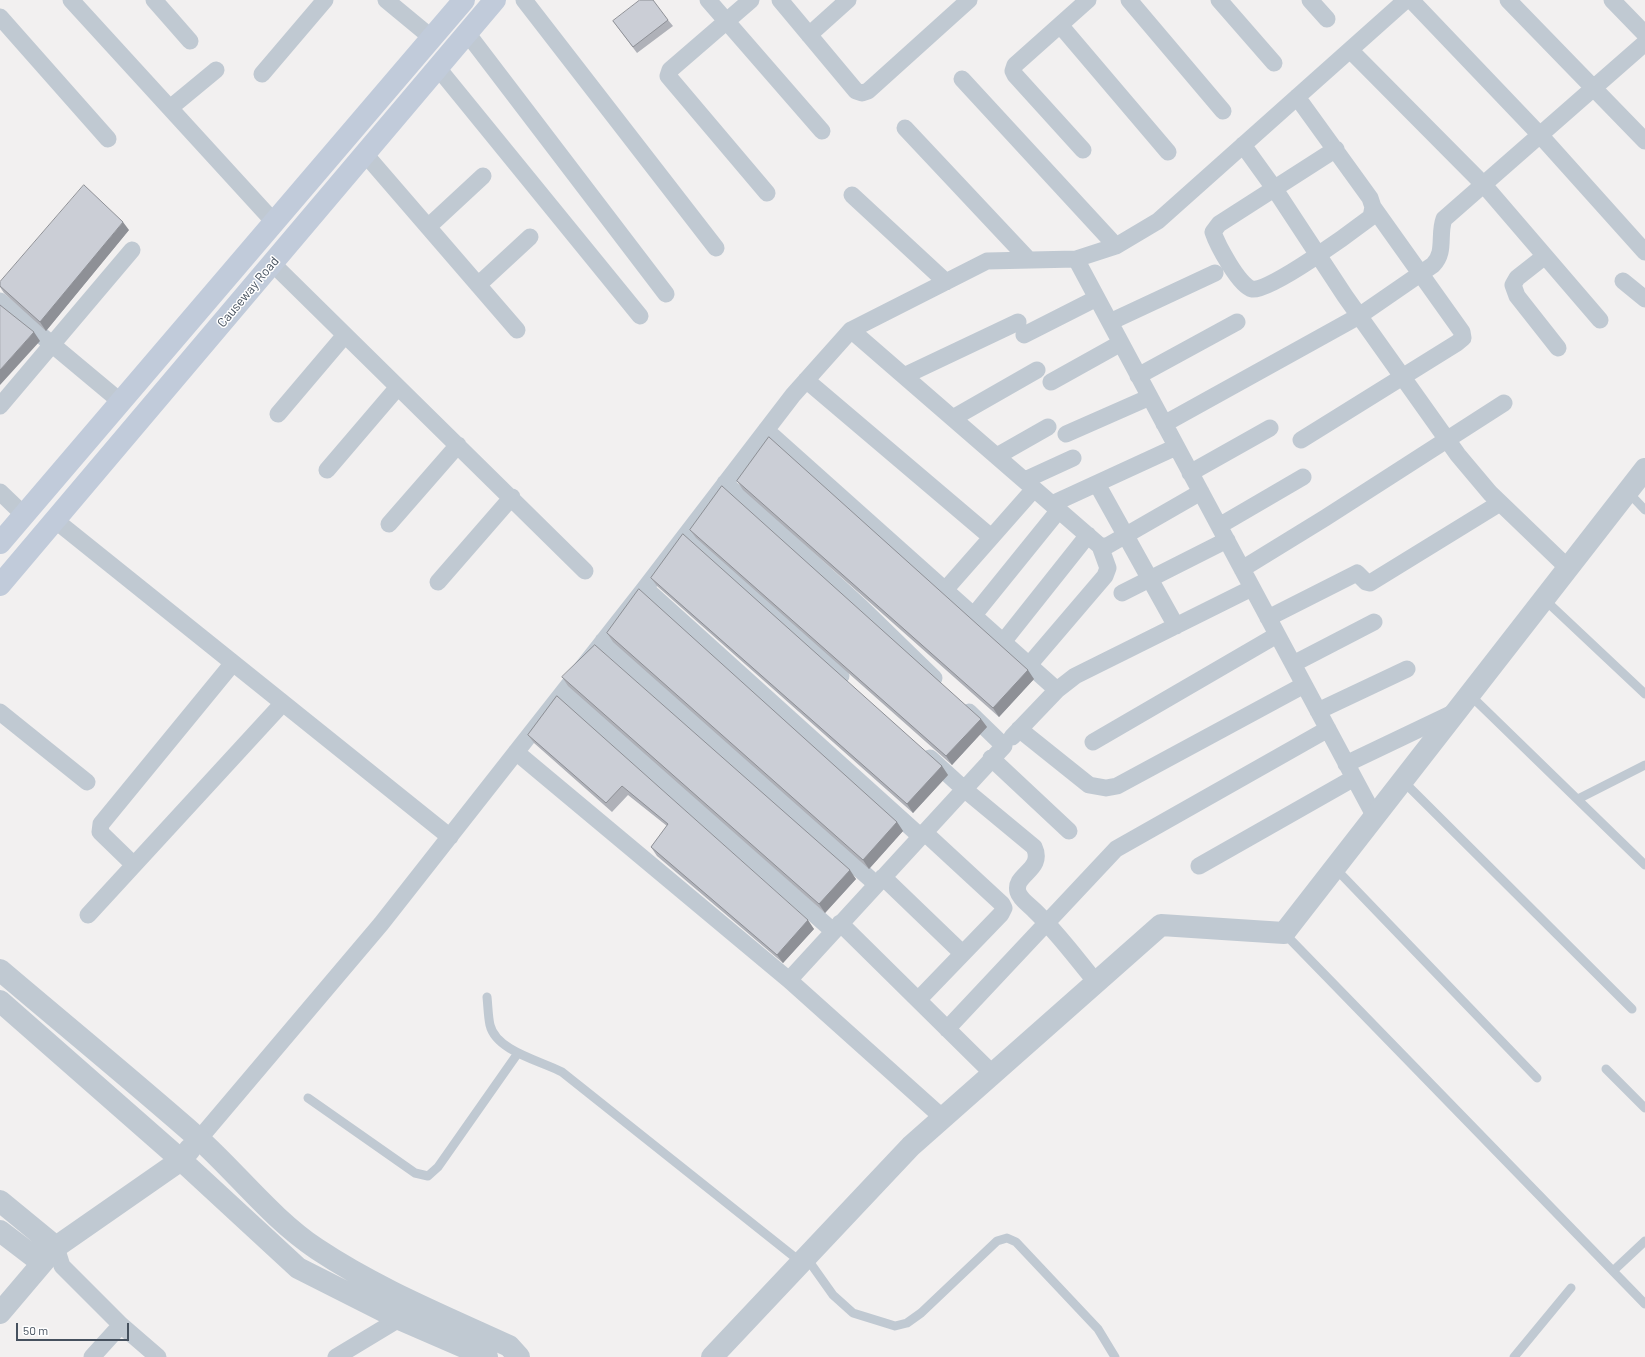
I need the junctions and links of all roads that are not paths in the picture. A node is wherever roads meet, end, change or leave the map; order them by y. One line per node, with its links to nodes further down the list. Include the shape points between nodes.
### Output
1 (71, 0): 39 (street)
2 (154, 0): 29 (street)
3 (325, 0): 35 (street)
4 (386, 0): 28 (street)
5 (464, 0): 28 (main road, Causeway Road)
6 (495, 0): 25 (main road, Causeway Road)
7 (524, 0): 61 (street)
8 (708, 0): 23 (street)
9 (751, 0): 23 (street)
10 (780, 0): 27 (street)
11 (848, 0): 27 (street)
12 (1088, 0): 24 (street)
13 (1129, 0): 40 (street)
14 (1219, 0): 32 (street)
15 (1310, 0): 22 (street)
16 (1406, 0): 31 (street)
17 (1411, 0): 43 (street)
18 (1508, 0): 37 (street)
19 (1612, 0): 26 (street)
20 (967, 1): 27 (street, via 868,91 862,93 856,91)
21 (0, 17): 44 (street)
22 (1327, 19)
23 (726, 21): 42 (street); 54 (street, via 670,70 668,76)
24 (1060, 26): 48 (street, via 1015,65 1013,70); 49 (street)
25 (468, 33): 33 (main road, Causeway Road); 74 (street)
26 (1645, 34)
27 (809, 35)
28 (432, 38): 57 (main road, Causeway Road)
29 (190, 41)
30 (1645, 43): 37 (street)
31 (1350, 50): 38 (street); 52 (street)
32 (1274, 63)
33 (438, 68): 50 (main road, Causeway Road); 78 (street)
34 (216, 70): 39 (street)
35 (262, 74)
36 (962, 79): 60 (street)
37 (1593, 89): 43 (street); 45 (street)
38 (1297, 97): 46 (street); 47 (street)
39 (170, 108): 57 (street)
40 (1223, 111)
41 (905, 128): 67 (street)
42 (822, 131)
43 (1540, 135): 52 (street); 63 (street)
44 (108, 138)
45 (1645, 141)
46 (1243, 145): 53 (street); 60 (street, via 1158,221)
47 (1336, 148): 53 (street); 56 (street, via 1370,198)
48 (1083, 150)
49 (1168, 152)
50 (365, 154): 58 (street); 68 (main road, Causeway Road)
51 (483, 176): 58 (street)
52 (1484, 185): 65 (street); 70 (street, via 1444,219 1441,228 1441,254 1433,265)
53 (1274, 188): 64 (street); 64 (street, via 1219,224 1214,232 1242,282 1251,289 1258,289)
54 (767, 193)
55 (852, 195): 72 (street)
56 (1373, 207): 64 (street, via 1371,218); 70 (street)
57 (274, 222): 97 (main road, Causeway Road)
58 (428, 227): 73 (street)
59 (530, 237): 73 (street)
60 (1116, 246): 66 (street)
61 (716, 248)
62 (132, 250): 87 (street)
63 (1645, 252)
64 (1318, 255): 79 (street)
65 (1546, 256): 80 (street); 88 (street, via 1513,284 1517,296)
66 (1076, 259): 67 (street); 75 (street)
67 (1029, 260): 72 (street, via 987,261)
68 (272, 263): 85 (street); 128 (main road, Causeway Road)
69 (1215, 273): 81 (street)
70 (1421, 274): 79 (street); 92 (street, via 1462,332 1463,338)
71 (1623, 281): 76 (street)
72 (946, 282): 84 (street)
73 (478, 285): 83 (street)
74 (666, 294)
75 (1097, 298): 81 (street); 90 (street)
76 (1645, 299)
77 (0, 301): 87 (street)
78 (640, 316)
79 (1359, 316): 92 (street); 102 (street)
80 (1600, 320)
81 (1110, 322): 86 (street)
82 (1237, 322): 91 (street)
83 (517, 330)
84 (851, 330): 90 (street); 93 (street)
85 (345, 335): 95 (street); 100 (street)
86 (1121, 343): 91 (street); 94 (street)
87 (52, 344): 97 (street); 99 (street)
88 (1558, 348)
89 (1037, 370): 101 (street)
90 (904, 376): 101 (street)
91 (1138, 376): 96 (street)
92 (1403, 378): 107 (street); 108 (street)
93 (806, 380): 105 (street); 134 (street)
94 (1051, 382)
95 (398, 387): 109 (street); 114 (street)
96 (1150, 397): 102 (street); 106 (street)
97 (121, 402): 120 (main road, Causeway Road)
98 (1504, 403): 108 (street)
99 (0, 406)
100 (278, 414)
101 (953, 418): 111 (street)
102 (1164, 424): 110 (street)
103 (1048, 427): 111 (street)
104 (1270, 428): 115 (street)
105 (766, 430): 117 (street); 146 (street)
106 (1066, 434)
107 (1301, 440)
108 (1447, 440): 125 (street); 138 (street)
109 (458, 445): 124 (street); 130 (street)
110 (1176, 447): 115 (street); 119 (street)
111 (997, 456): 118 (street)
112 (1073, 458): 118 (street)
113 (1645, 468): 121 (street)
114 (327, 470)
115 (1190, 472): 123 (street)
116 (1303, 477): 131 (street)
117 (725, 483): 132 (street); 173 (street, via 861,607)
118 (1030, 484): 126 (street); 134 (street)
119 (1097, 484): 126 (street); 133 (street)
120 (49, 486): 128 (main road, via 57,497); 129 (main road, Causeway Road)
121 (1627, 491): 127 (lane); 139 (street)
122 (0, 492): 129 (street)
123 (1201, 492): 131 (street); 133 (street)
124 (512, 497): 140 (street); 142 (street)
125 (1500, 503): 139 (street); 150 (street, via 1370,583 1357,573)
126 (1055, 507): 135 (street); 149 (street)
127 (1645, 510)
128 (61, 512): 137 (main road, Causeway Road); 156 (street)
129 (19, 521): 136 (main road, Causeway Road); 137 (main road)
130 (389, 524)
131 (1223, 533): 138 (street); 141 (street)
132 (686, 534): 144 (street); 161 (street)
133 (1125, 535): 135 (street, via 1107,546); 141 (street)
134 (991, 538): 146 (street)
135 (1094, 540): 155 (street); 158 (street, via 1108,568 1106,576)
136 (0, 543)
137 (35, 543): 143 (main road, Causeway Road)
138 (1242, 568): 145 (street)
139 (1568, 568): 148 (street)
140 (585, 570)
141 (1150, 579): 147 (street); 152 (street)
142 (438, 582)
143 (0, 585)
144 (645, 588): 154 (street); 184 (street)
145 (1252, 588): 150 (street); 152 (street)
146 (945, 590): 149 (street)
147 (1122, 592)
148 (1544, 599): 164 (lane); 166 (street)
149 (974, 615): 155 (street)
150 (1268, 618): 153 (street)
151 (1374, 622): 157 (street)
152 (1176, 626): 162 (street, via 1075,676)
153 (1277, 635): 157 (street); 171 (street)
154 (603, 641): 163 (street); 190 (street)
155 (1003, 642): 158 (street)
156 (233, 663): 165 (street); 187 (street, via 101,824 100,832)
157 (1293, 664): 160 (street)
158 (1029, 665): 162 (street)
159 (1407, 669): 168 (street)
160 (1304, 685): 168 (street); 169 (street, via 1117,786 1106,788 1089,785)
161 (854, 688)
162 (1056, 690): 169 (street)
163 (564, 692): 174 (street); 193 (street)
164 (1645, 694)
165 (282, 703): 185 (street); 187 (street)
166 (1463, 703): 177 (street); 178 (street); 181 (lane)
167 (0, 712): 179 (street)
168 (1318, 712): 170 (street)
169 (1019, 729): 173 (street)
170 (1328, 729): 177 (street); 192 (street, via 1116,849)
171 (1092, 742)
172 (917, 746): 180 (street)
173 (1004, 746): 175 (street)
174 (516, 752): 185 (street); 197 (street)
175 (991, 758): 180 (street); 183 (street)
176 (1645, 765): 181 (lane)
177 (1350, 771): 182 (street); 188 (street)
178 (1403, 781): 182 (street); 202 (lane)
179 (87, 782)
180 (964, 789): 184 (street); 192 (street, via 1034,847 1038,854 1036,862 1018,884 1018,891)
181 (1578, 799): 186 (lane)
182 (1375, 817): 189 (street)
183 (1069, 831)
184 (922, 834): 190 (street); 195 (street, via 1004,908)
185 (450, 837): 211 (street, via 381,924)
186 (1645, 864)
187 (134, 865): 191 (street)
188 (1199, 866)
189 (1335, 868): 194 (street); 207 (lane)
190 (880, 880): 193 (street); 195 (street)
191 (88, 915)
192 (1048, 923): 198 (street); 203 (street)
193 (837, 927): 197 (street); 200 (street)
194 (1284, 933): 198 (street, via 1161,925); 218 (lane)
195 (962, 953): 200 (street)
196 (0, 970): 211 (street)
197 (789, 980): 210 (street)
198 (1096, 982): 206 (street)
199 (487, 997): 204 (lane, via 490,1027 500,1040)
200 (918, 1000): 203 (street)
201 (0, 1001): 212 (street)
202 (1632, 1009)
203 (947, 1028): 206 (street)
204 (518, 1053): 208 (lane, via 438,1167 428,1176 415,1173); 217 (lane, via 562,1072)
205 (1606, 1069): 209 (lane)
206 (993, 1074): 210 (street)
207 (1537, 1078)
208 (308, 1098)
209 (1645, 1108)
210 (943, 1118): 217 (street, via 911,1146)
211 (199, 1139): 212 (street); 228 (street, via 285,1224 316,1248 345,1267 416,1304 509,1346)
212 (181, 1160): 216 (street); 222 (street, via 298,1268)
213 (0, 1201): 216 (street)
214 (0, 1231): 216 (street)
215 (1645, 1241): 218 (lane)
216 (54, 1259): 221 (street); 223 (street)
217 (804, 1260): 229 (street); 230 (lane, via 833,1295 853,1313 895,1326 907,1323 916,1316 997,1241 1007,1238 1016,1242 1098,1329)
218 (1613, 1271): 220 (lane)
219 (1571, 1288): 231 (lane)
220 (1645, 1304)
221 (0, 1313)
222 (398, 1319): 226 (street); 227 (street)
223 (121, 1325): 224 (street); 225 (street)
224 (92, 1357)
225 (158, 1357)
226 (336, 1357)
227 (487, 1357)
228 (519, 1357)
229 (712, 1357)
230 (1115, 1357)
231 (1514, 1357)

